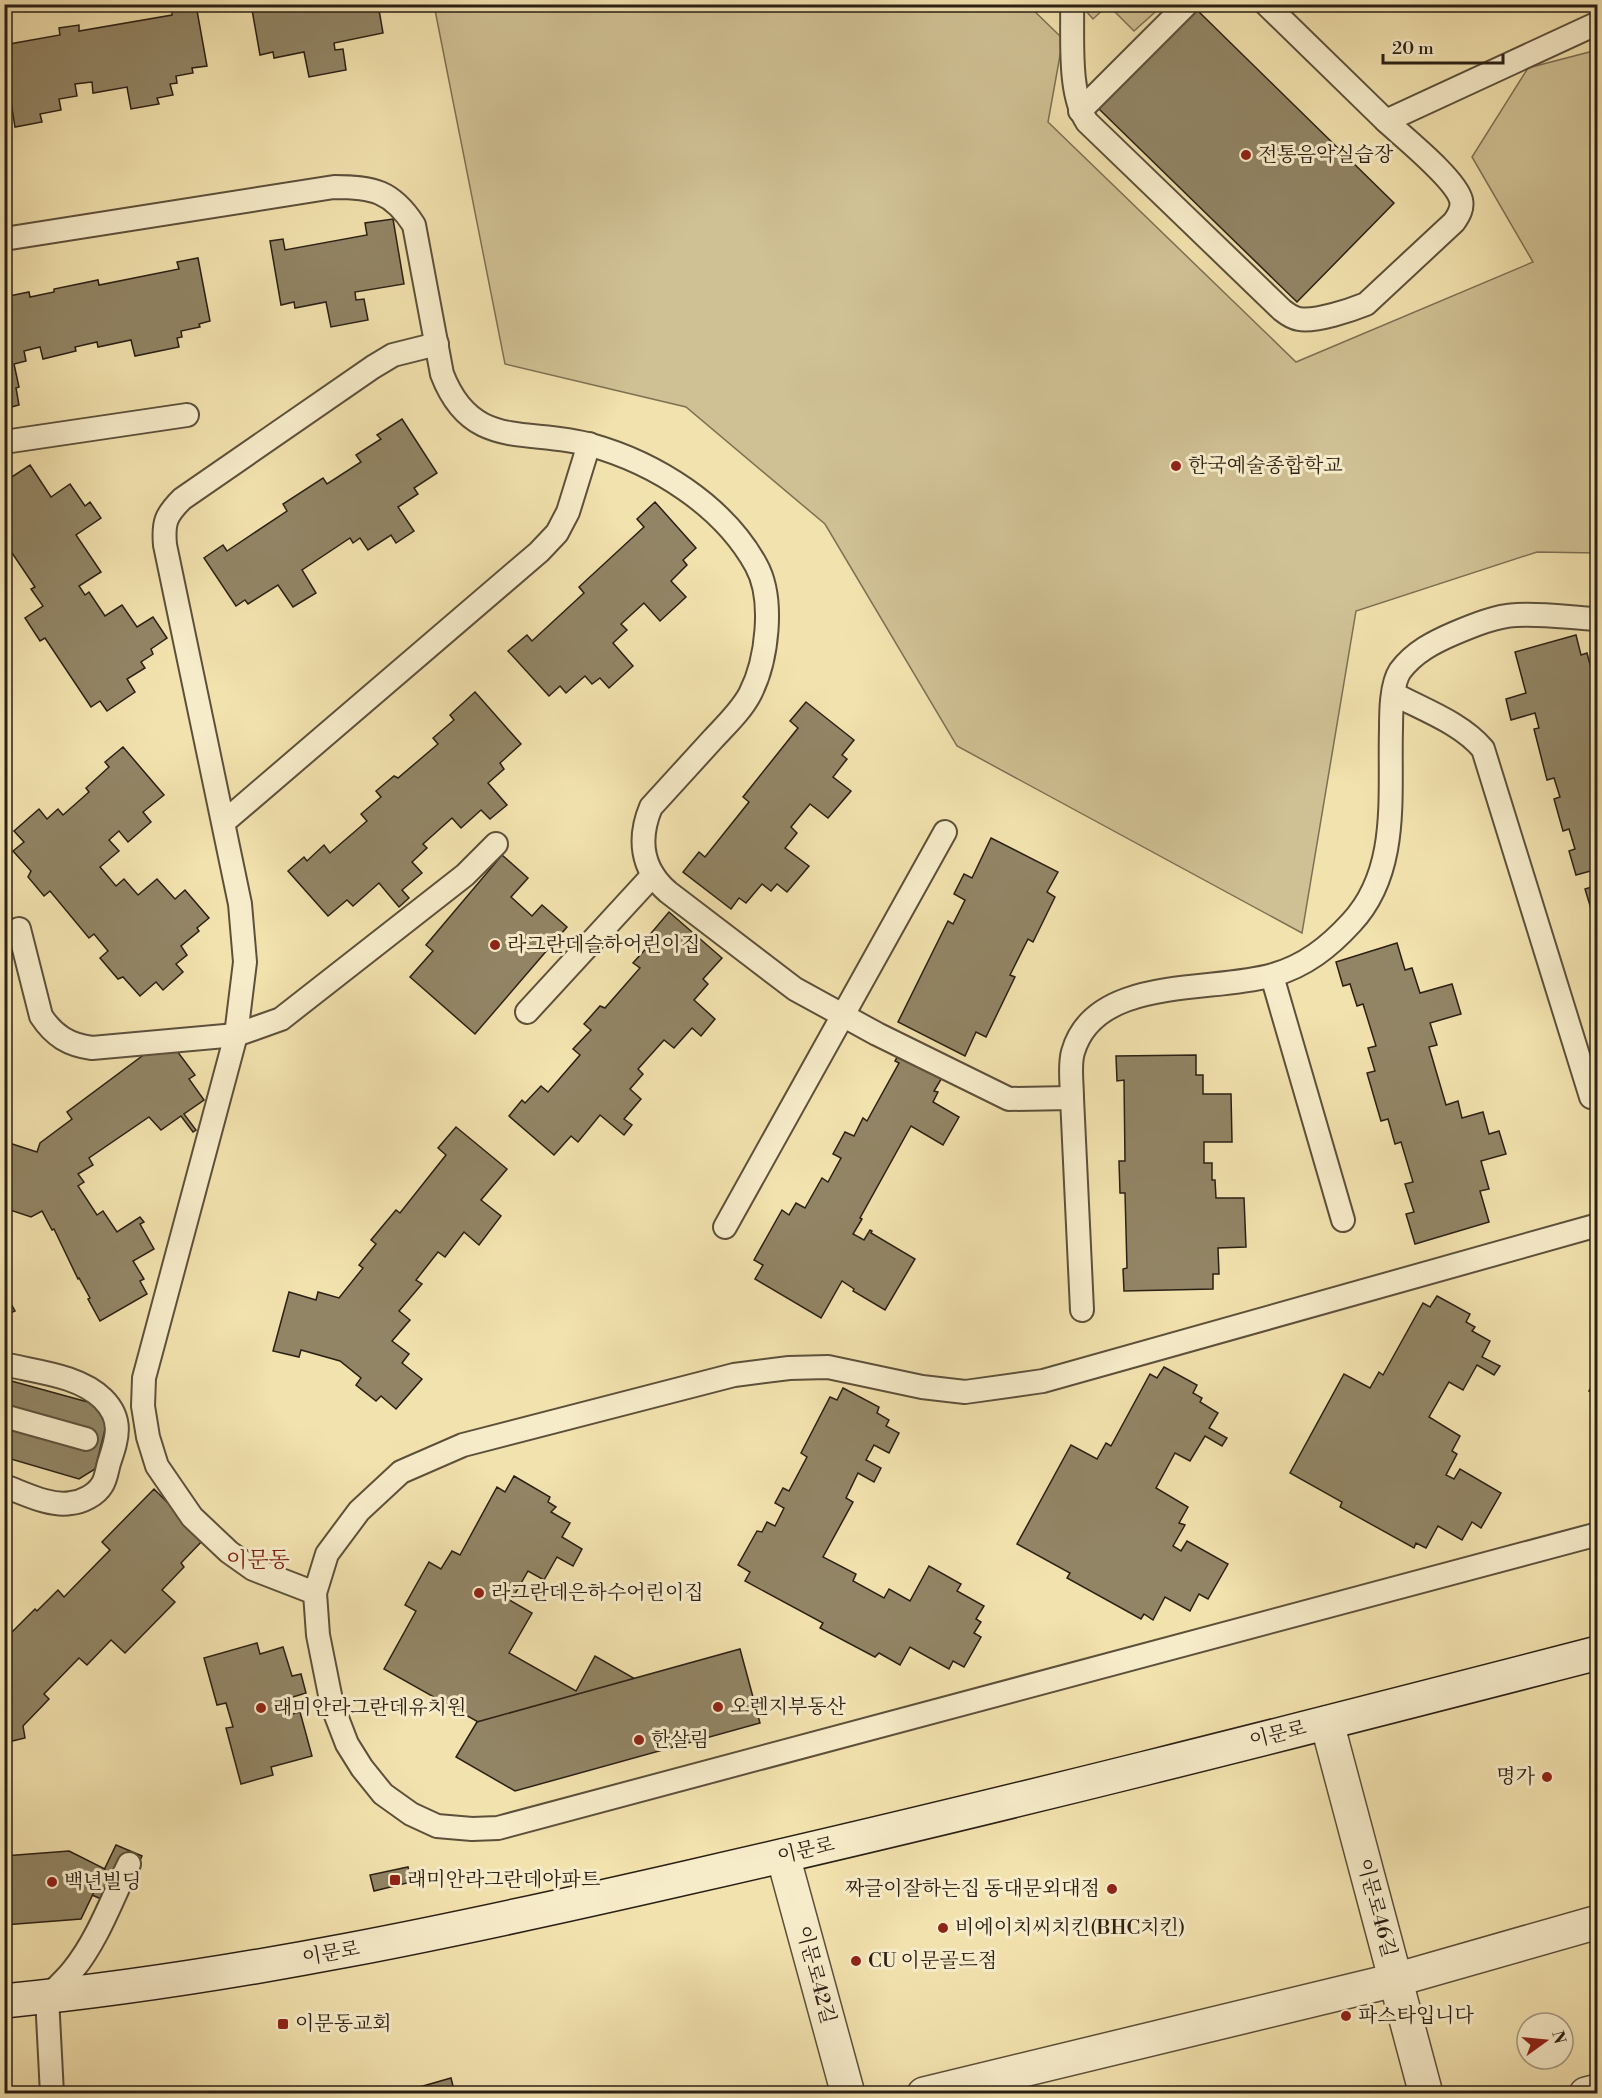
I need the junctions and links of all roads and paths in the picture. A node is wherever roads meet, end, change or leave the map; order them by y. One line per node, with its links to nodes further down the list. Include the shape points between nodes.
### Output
1 (1072, 4): 5 (lane)
2 (1187, 4): 5 (lane)
3 (1266, 4): 6 (lane)
4 (1598, 23): 6 (lane)
5 (1080, 111): 6 (lane, via 1274,302 1299,319 1366,304 1460,214 1461,202 1453,184)
6 (1386, 121)
7 (4, 239): 8 (lane, via 334,187 375,190 392,198 414,225)
8 (437, 344): 11 (lane, via 449,392 463,411 482,425 501,432); 14 (lane, via 393,355 373,367 170,511 164,527 165,545)
9 (187, 415): 10 (lane)
10 (4, 442)
11 (589, 444): 14 (lane, via 568,512 557,533 539,552); 17 (lane, via 630,458 668,478 708,507 757,566 763,586 765,638 760,669 750,695 651,807 645,820 642,840)
12 (1598, 620): 13 (lane, via 1515,615 1476,625 1416,654 1399,673)
13 (1394, 694): 19 (lane, via 1388,835 1385,862 1376,888 1331,945 1302,964); 23 (lane, via 1460,729 1483,749)
14 (224, 822): 22 (lane, via 244,933 245,962)
15 (945, 832): 21 (lane)
16 (496, 844): 22 (lane, via 465,875 282,1019)
17 (653, 875): 20 (lane); 21 (lane, via 668,892 795,988)
18 (19, 929): 22 (lane, via 41,1016 49,1028 76,1046 92,1048)
19 (1272, 975): 24 (lane, via 1137,996 1095,1016 1072,1053); 25 (lane)
20 (526, 1012)
21 (842, 1016): 24 (lane, via 1009,1099); 27 (lane)
22 (236, 1035): 34 (lane, via 144,1377 143,1406 157,1466 192,1516 253,1569)
23 (1591, 1097)
24 (1072, 1098): 28 (lane)
25 (1343, 1220)
26 (1598, 1226): 34 (lane, via 1043,1381 965,1392 922,1387 828,1366 760,1371 463,1445 401,1472 359,1511 327,1554)
27 (725, 1227)
28 (1082, 1310)
29 (4, 1364): 32 (lane, via 74,1381 93,1392 113,1413 118,1437 101,1486 89,1497 56,1504)
30 (4, 1416): 31 (lane)
31 (86, 1439)
32 (4, 1486)
33 (1598, 1534): 34 (lane, via 498,1828 437,1826 383,1794 362,1768 347,1744 332,1705 318,1635)
34 (315, 1593)
35 (1598, 1653): 36 (main road, 이문로)
36 (1327, 1723): 37 (main road, 이문로); 40 (main road, 이문로46길)
37 (783, 1856): 41 (main road, 이문로, via 375,1946 228,1972); 45 (main road, 이문로42길)
38 (129, 1864): 41 (lane, via 85,1953)
39 (1598, 1922): 40 (main road)
40 (1395, 1980): 46 (main road); 47 (main road, 이문로46길)
41 (47, 1997): 42 (main road, 이문로); 44 (lane)
42 (4, 2001)
43 (1598, 2091): 48 (main road)
44 (52, 2094)
45 (848, 2094)
46 (924, 2094)
47 (1426, 2094)
48 (1586, 2094)

